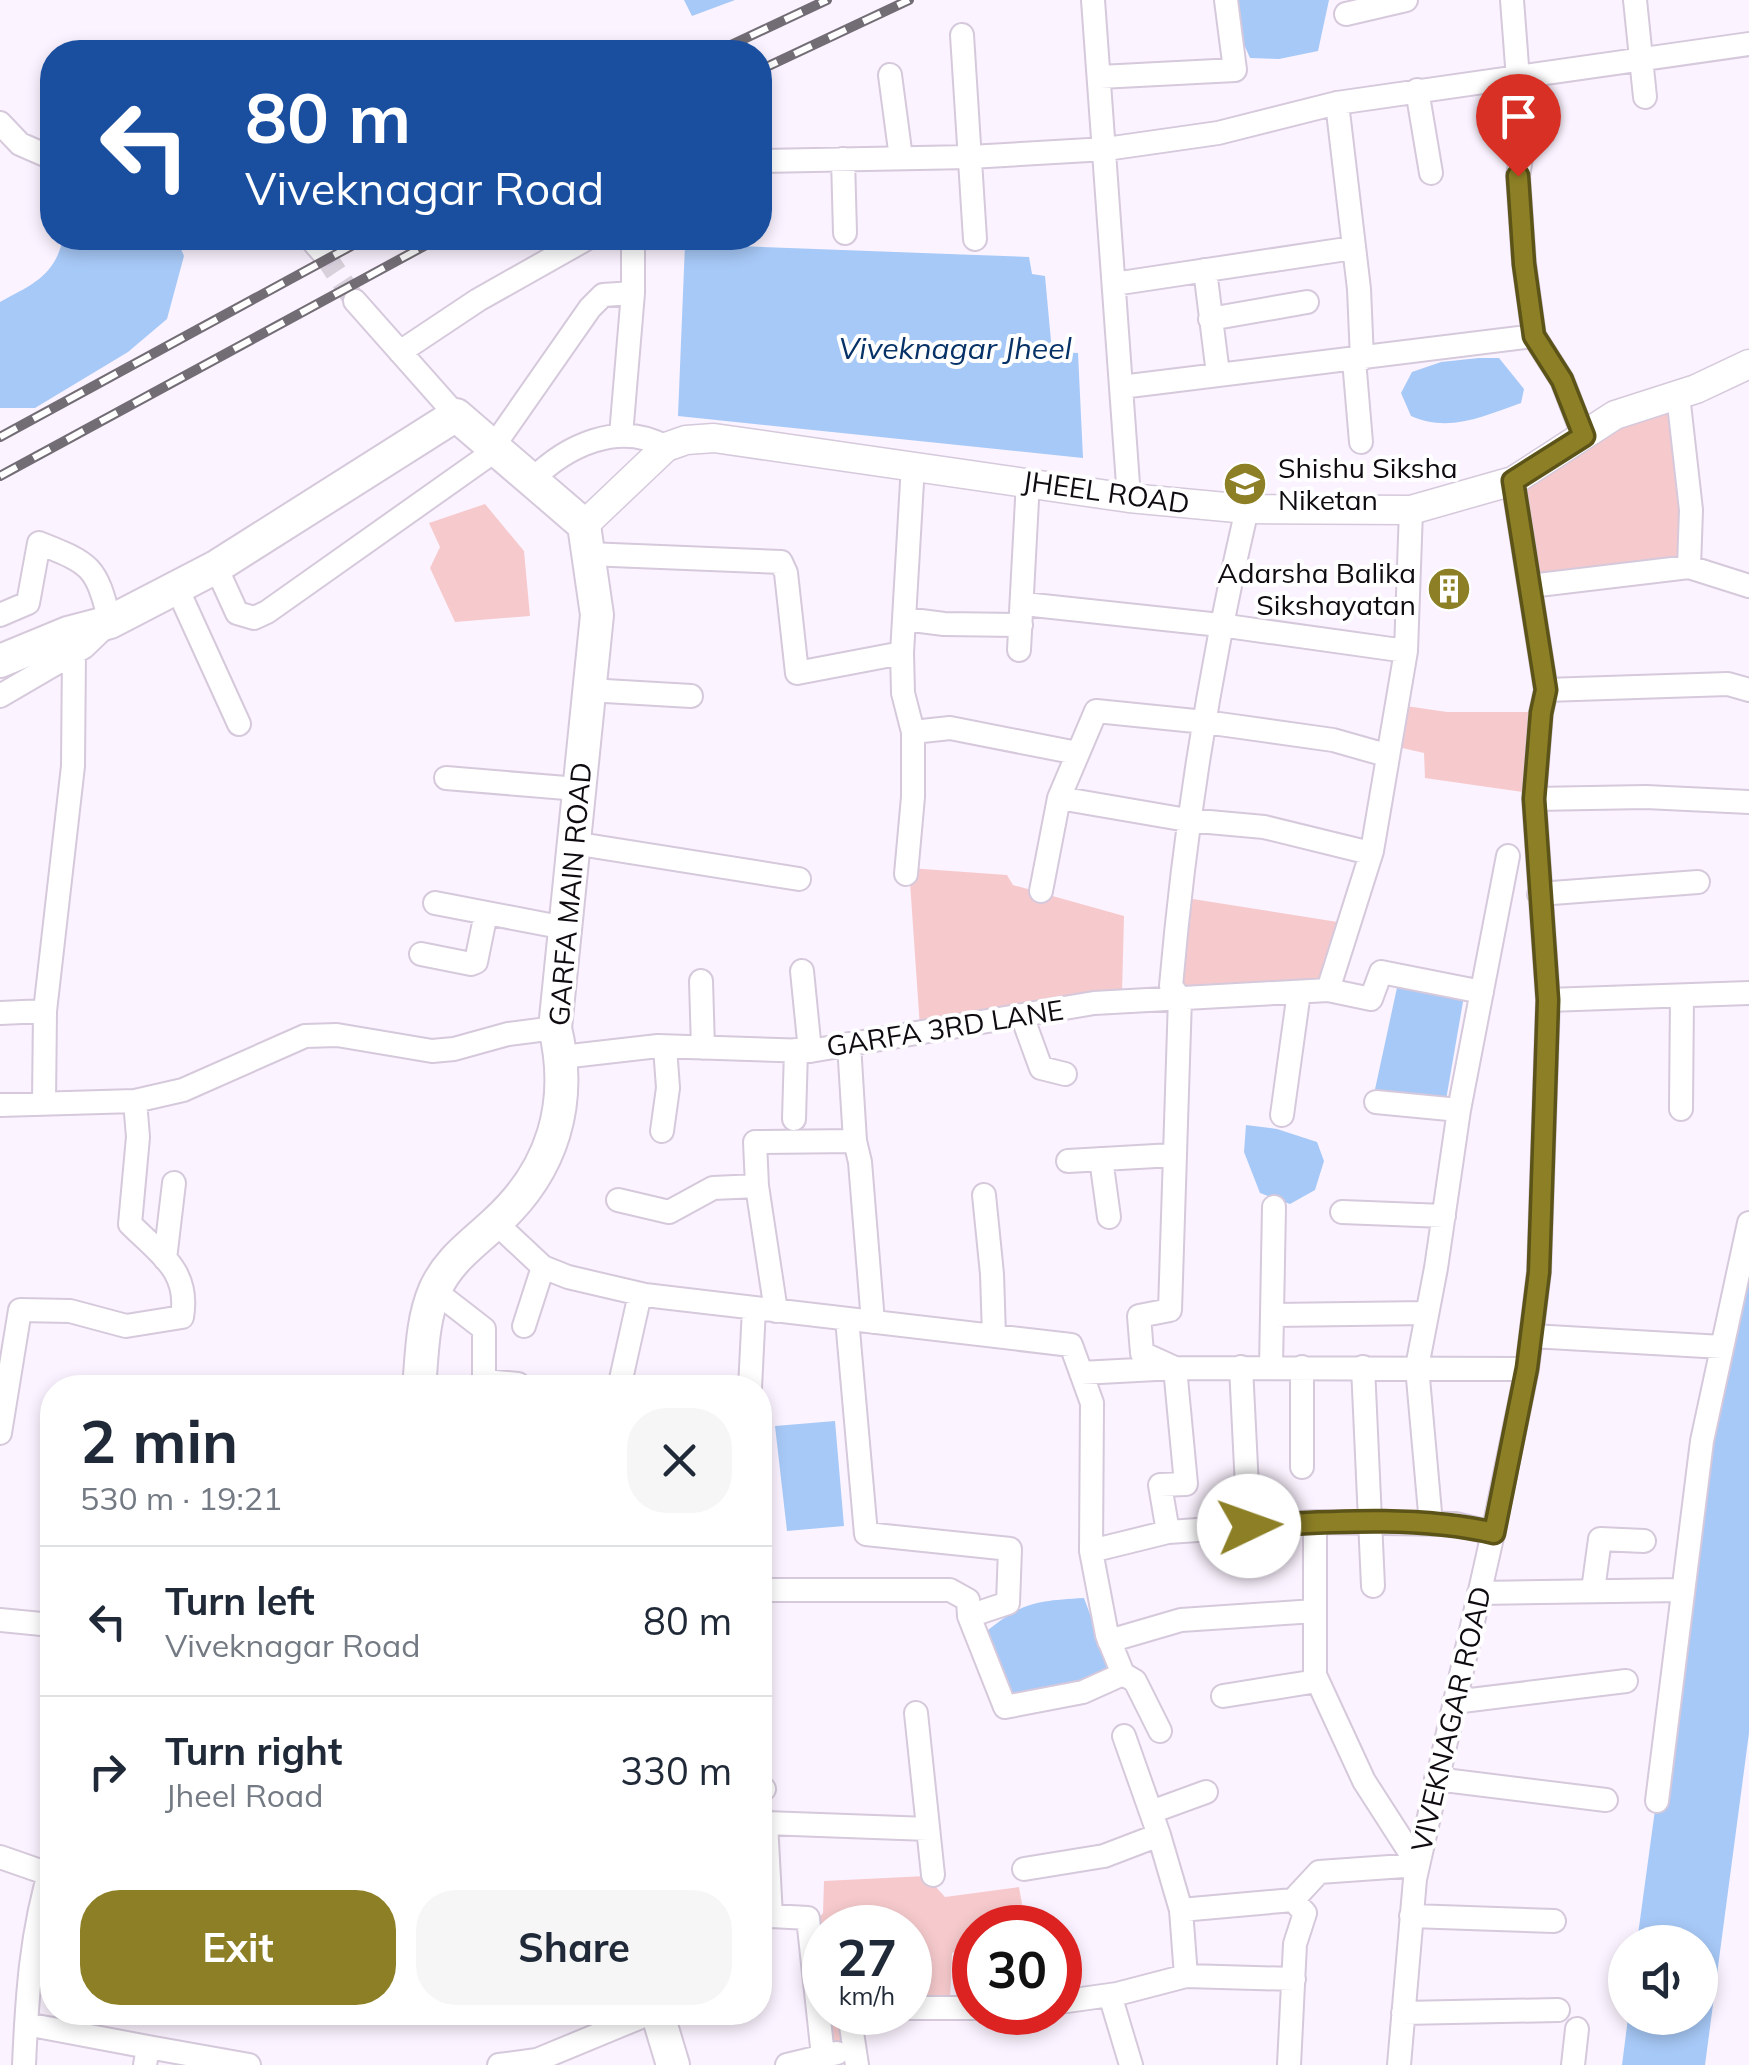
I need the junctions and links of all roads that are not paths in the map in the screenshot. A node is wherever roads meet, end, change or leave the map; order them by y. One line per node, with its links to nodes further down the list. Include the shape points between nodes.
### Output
1 (1093, 0): 11 (street)
2 (1226, 0): 11 (street, via 1235,70)
3 (1406, 0): 6 (street)
4 (1512, 0): 12 (street)
5 (1636, 0): 9 (street)
6 (1346, 14)
7 (962, 35): 19 (street)
8 (1749, 44): 9 (street)
9 (1640, 58): 12 (street); 14 (street)
10 (890, 75): 20 (street)
11 (1100, 77): 17 (street)
12 (1523, 78): 13 (street); 35 (street, via 1526,121 1518,176)
13 (1417, 90): 15 (street); 23 (street)
14 (1645, 97)
15 (1337, 103): 17 (street, via 1218,133); 26 (street)
16 (0, 122): 18 (street, via 20,144)
17 (1106, 148): 19 (street); 30 (street)
18 (40, 153)
19 (970, 157): 20 (street); 25 (street)
20 (901, 158): 21 (street)
21 (843, 159): 22 (street); 24 (street)
22 (772, 161)
23 (1431, 173)
24 (844, 233)
25 (975, 238)
26 (1353, 248): 29 (street); 37 (street)
27 (567, 250): 36 (street)
28 (633, 250): 31 (street)
29 (1205, 270): 30 (street); 34 (street)
30 (1114, 284): 40 (street)
31 (633, 293): 43 (street); 47 (street, via 602,295 590,308)
32 (355, 301): 36 (street)
33 (1306, 302): 34 (street)
34 (1210, 320): 39 (street)
35 (1534, 336): 37 (street); 44 (street, via 1562,380)
36 (400, 352): 42 (street)
37 (1358, 360): 39 (street); 45 (street)
38 (1749, 364): 41 (street, JHEEL ROAD)
39 (1218, 374): 40 (street)
40 (1121, 387): 52 (street)
41 (1678, 394): 44 (street, JHEEL ROAD, via 1633,407); 57 (street, via 1691,510)
42 (456, 416): 47 (main road); 56 (main road)
43 (622, 435): 46 (street); 49 (street, via 575,447)
44 (1584, 436): 51 (street, JHEEL ROAD)
45 (1360, 442)
46 (666, 448): 48 (street, JHEEL ROAD, via 733,439); 55 (street)
47 (495, 449): 49 (main road); 56 (street, via 254,618 238,613)
48 (913, 465): 50 (street, JHEEL ROAD); 63 (street)
49 (532, 480): 55 (main road)
50 (1028, 481): 52 (street, JHEEL ROAD); 61 (street)
51 (1513, 481): 54 (street, JHEEL ROAD); 58 (street, VIVEKNAGAR ROAD)
52 (1129, 498): 53 (street, JHEEL ROAD)
53 (1247, 509): 54 (street, JHEEL ROAD); 65 (street)
54 (1411, 510): 67 (street)
55 (586, 539): 69 (street, via 781,562 797,673); 71 (main road, GARFA MAIN ROAD, via 597,615)
56 (216, 567): 60 (main road)
57 (1689, 567): 58 (street); 59 (street)
58 (1530, 586): 72 (street, VIVEKNAGAR ROAD)
59 (1749, 586)
60 (177, 588): 64 (main road); 77 (street)
61 (1022, 615): 63 (street, via 944,624); 65 (street); 66 (street)
62 (0, 616): 64 (street, via 28,603 39,543 76,558 100,580)
63 (905, 619): 69 (street)
64 (110, 622): 68 (street); 70 (main road)
65 (1220, 626): 67 (street); 76 (street)
66 (1019, 650)
67 (1406, 651): 80 (street)
68 (74, 652): 74 (street); 108 (street, via 73,766)
69 (902, 652): 78 (street)
70 (0, 660)
71 (588, 690): 75 (street); 82 (main road, GARFA MAIN ROAD)
72 (1546, 690): 73 (street, via 1728,684); 84 (street, VIVEKNAGAR ROAD)
73 (1749, 690)
74 (0, 696)
75 (692, 696)
76 (1205, 722): 79 (street, via 1096,712); 80 (street, via 1333,740); 86 (street)
77 (239, 724)
78 (913, 732): 79 (street, via 950,728); 90 (street)
79 (1077, 753): 83 (street)
80 (1386, 755): 88 (street)
81 (446, 778): 82 (street)
82 (578, 789): 87 (main road, GARFA MAIN ROAD)
83 (1059, 798): 86 (street); 93 (street)
84 (1534, 799): 85 (street); 94 (street, VIVEKNAGAR ROAD)
85 (1749, 802)
86 (1187, 820): 88 (street, via 1264,827); 106 (street, via 1170,986)
87 (573, 842): 91 (street); 97 (main road, GARFA MAIN ROAD)
88 (1370, 853): 101 (street)
89 (1508, 856): 103 (street)
90 (906, 874)
91 (799, 879)
92 (1698, 882): 94 (street)
93 (1041, 890)
94 (1539, 894): 107 (street, VIVEKNAGAR ROAD)
95 (435, 903): 96 (street)
96 (486, 913): 97 (street); 98 (street, via 476,962)
97 (565, 928): 111 (main road, GARFA MAIN ROAD)
98 (422, 954)
99 (802, 971): 115 (street)
100 (701, 981): 114 (street)
101 (1328, 990): 102 (street, GARFA 3RD LANE); 103 (street, GARFA 3RD LANE, via 1371,999 1381,972)
102 (1298, 992): 106 (street, GARFA 3RD LANE); 123 (street)
103 (1482, 992): 122 (street)
104 (1749, 994): 105 (street)
105 (1682, 996): 107 (street); 121 (street)
106 (1180, 998): 110 (street, GARFA 3RD LANE); 127 (street)
107 (1548, 1000): 151 (street, VIVEKNAGAR ROAD)
108 (45, 1012): 109 (street); 119 (street)
109 (0, 1013)
110 (1022, 1016): 112 (street, GARFA 3RD LANE); 116 (street, via 1041,1068)
111 (559, 1043): 113 (street, GARFA 3RD LANE); 117 (street, GARFA 3RD LANE, via 508,1034 432,1051 337,1034 305,1036 184,1090); 138 (main road, GARFA MAIN ROAD, via 564,1093 547,1156 524,1195)
112 (849, 1044): 115 (street, GARFA 3RD LANE); 126 (street)
113 (665, 1046): 114 (street, GARFA 3RD LANE); 125 (street)
114 (702, 1048): 115 (street, GARFA 3RD LANE)
115 (803, 1050): 124 (street)
116 (1065, 1074)
117 (136, 1101): 119 (street, GARFA 3RD LANE); 140 (street, via 130,1224)
118 (1376, 1102): 122 (street)
119 (44, 1103): 120 (street, GARFA 3RD LANE)
120 (0, 1105)
121 (1681, 1109)
122 (1458, 1110): 136 (street)
123 (1282, 1116)
124 (794, 1119)
125 (662, 1131)
126 (855, 1141): 131 (street, via 756,1142); 148 (street)
127 (1173, 1156): 128 (street); 157 (street, via 1170,1310 1139,1316 1142,1353)
128 (1101, 1159): 129 (street); 137 (street)
129 (1068, 1161)
130 (174, 1183): 140 (street)
131 (757, 1186): 133 (street, via 713,1188 669,1212); 144 (street)
132 (984, 1195): 150 (street)
133 (618, 1200)
134 (1274, 1208): 146 (street)
135 (1342, 1212): 136 (street)
136 (1444, 1216): 145 (street)
137 (1109, 1217)
138 (496, 1223): 141 (street); 142 (main road, GARFA MAIN ROAD, via 455,1257)
139 (1749, 1223): 152 (street)
140 (165, 1259): 165 (street, via 186,1296 182,1317 126,1326 70,1312 20,1310)
141 (543, 1266): 143 (street); 149 (street)
142 (435, 1291): 161 (main road, GARFA MAIN ROAD); 162 (street, via 484,1329)
143 (640, 1294): 144 (street); 163 (street)
144 (765, 1310): 147 (street); 164 (street)
145 (1427, 1313): 146 (street); 156 (street)
146 (1273, 1315): 153 (street)
147 (848, 1320): 148 (street); 181 (street, via 866,1534 1010,1549 1008,1603)
148 (872, 1322): 150 (street)
149 (524, 1326)
150 (994, 1336): 160 (street, via 1071,1345)
151 (1532, 1336): 152 (street); 159 (street, VIVEKNAGAR ROAD)
152 (1722, 1346): 178 (street)
153 (1271, 1367): 154 (street); 158 (street)
154 (1302, 1367): 155 (street); 166 (street)
155 (1363, 1367): 156 (street); 168 (street)
156 (1417, 1367): 159 (street); 169 (street)
157 (1176, 1368): 158 (street); 160 (street); 171 (street, via 1186,1484 1160,1485)
158 (1240, 1368): 170 (street)
159 (1527, 1368): 172 (street, VIVEKNAGAR ROAD)
160 (1081, 1372): 174 (street, via 1092,1403)
161 (421, 1375)
162 (484, 1375)
163 (622, 1375)
164 (752, 1375)
165 (0, 1433)
166 (1302, 1467)
167 (1315, 1522): 168 (street); 170 (street); 180 (street)
168 (1372, 1523): 169 (street); 175 (street)
169 (1431, 1524): 172 (street)
170 (1249, 1526): 171 (street)
171 (1168, 1532): 174 (street)
172 (1494, 1533): 179 (street, VIVEKNAGAR ROAD)
173 (1644, 1541): 177 (street, via 1600,1540)
174 (1091, 1550): 184 (street)
175 (1373, 1586)
176 (772, 1590): 181 (street, via 950,1590 968,1600)
177 (1594, 1590): 178 (street); 179 (street)
178 (1683, 1590): 196 (street)
179 (1479, 1593): 189 (street, VIVEKNAGAR ROAD)
180 (1315, 1612): 184 (street, via 1181,1620); 186 (street)
181 (969, 1616): 185 (street, via 1005,1707 1083,1692)
182 (0, 1620): 183 (street)
183 (40, 1625)
184 (1109, 1641): 185 (street)
185 (1123, 1674): 191 (street, via 1135,1681)
186 (1317, 1681): 188 (street); 202 (street, via 1364,1781)
187 (1626, 1681): 189 (street)
188 (1223, 1696)
189 (1454, 1702): 193 (street, VIVEKNAGAR ROAD)
190 (916, 1714): 199 (street)
191 (1160, 1731)
192 (1124, 1736): 197 (street)
193 (1436, 1779): 195 (street); 202 (street, VIVEKNAGAR ROAD)
194 (1206, 1792): 197 (street)
195 (1606, 1800)
196 (1657, 1801)
197 (1151, 1812): 200 (street)
198 (772, 1819): 199 (street)
199 (928, 1829): 205 (street)
200 (1159, 1835): 204 (street, via 1104,1856); 207 (street)
201 (0, 1857): 203 (street)
202 (1418, 1864): 206 (street, via 1319,1872); 208 (street, VIVEKNAGAR ROAD)
203 (40, 1866)
204 (1024, 1869)
205 (933, 1875)
206 (1293, 1900): 207 (street); 213 (street, via 1305,1913)
207 (1181, 1910): 212 (street)
208 (1412, 1916): 211 (street); 217 (street, VIVEKNAGAR ROAD)
209 (40, 1917): 218 (street)
210 (772, 1917): 223 (street, via 808,1918)
211 (1554, 1921)
212 (1186, 1976): 213 (street); 214 (street)
213 (1294, 1979): 232 (street)
214 (1110, 1995): 215 (street); 231 (street)
215 (1082, 1999)
216 (1558, 2010): 217 (street)
217 (1404, 2013): 233 (street, VIVEKNAGAR ROAD)
218 (26, 2024): 222 (street); 226 (street)
219 (625, 2025): 225 (street)
220 (659, 2025): 229 (main road)
221 (1577, 2029): 234 (street)
222 (146, 2056): 227 (street)
223 (823, 2056): 224 (street); 230 (street)
224 (856, 2057)
225 (537, 2063): 228 (street)
226 (24, 2065)
227 (249, 2065)
228 (499, 2065)
229 (672, 2065)
230 (787, 2065)
231 (1132, 2065)
232 (1289, 2065)
233 (1399, 2065)
234 (1573, 2065)

